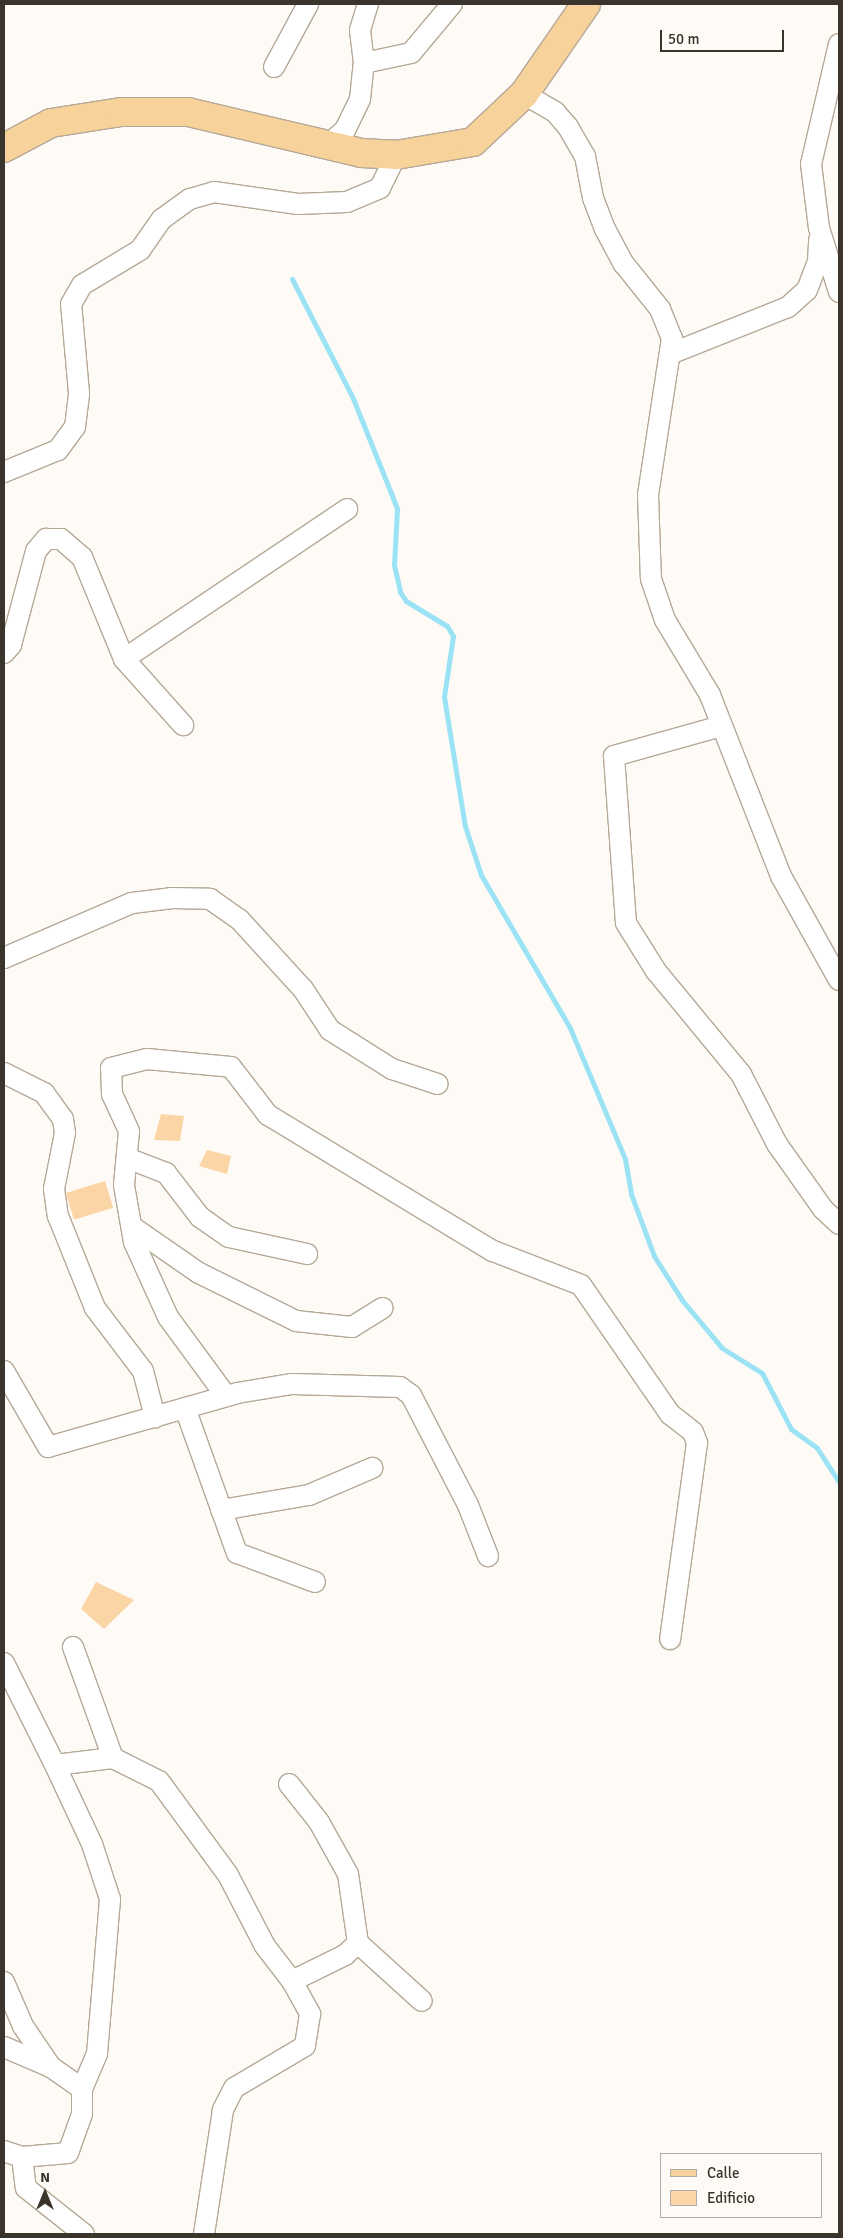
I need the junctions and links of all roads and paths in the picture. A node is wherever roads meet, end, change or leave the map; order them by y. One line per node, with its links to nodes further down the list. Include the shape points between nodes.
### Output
1 (308, 4): 7 (street)
2 (368, 4): 6 (street, via 360,30)
3 (452, 4): 6 (street, via 411,54)
4 (586, 4): 8 (main road)
5 (839, 44): 10 (street)
6 (364, 63): 11 (street, via 360,99 345,130)
7 (274, 67)
8 (524, 94): 13 (main road, via 473,142); 17 (street, via 555,112 585,156 593,198 606,229 624,264 660,308 672,338)
9 (839, 104): 10 (street)
10 (820, 120): 14 (street, via 811,164)
11 (327, 146): 12 (main road, via 188,112 121,112 51,123); 13 (main road)
12 (4, 148)
13 (396, 155): 18 (street, via 380,188 347,202 298,204 214,192 190,199 162,219 140,250 82,285 72,304 79,393 75,427 58,450)
14 (819, 228): 15 (street); 16 (street); 17 (street, via 818,262 807,290 788,307)
15 (839, 249)
16 (839, 292)
17 (670, 354): 23 (street, via 648,495 651,579 665,620 710,695)
18 (4, 472)
19 (347, 509): 21 (street)
20 (4, 653): 21 (street, via 10,645 36,551 46,539 61,539 82,557)
21 (124, 659): 22 (street)
22 (183, 725)
23 (721, 726): 25 (street, via 781,876); 29 (street, via 614,756 626,923 656,971 741,1074 777,1144 823,1210)
24 (4, 958): 27 (street, via 132,903 171,898 210,900 246,926 303,989 330,1030 392,1069)
25 (839, 980)
26 (4, 1073): 36 (street, via 44,1093 63,1118 65,1133 54,1189 58,1216 95,1308 143,1371)
27 (438, 1084)
28 (127, 1158): 30 (street, via 124,1185); 31 (street, via 166,1173 200,1217 229,1237); 41 (street, via 129,1131 112,1094 112,1068 146,1059 231,1067 268,1115 493,1251 581,1285 670,1414 693,1432 697,1443)
29 (839, 1224)
30 (131, 1226): 32 (street, via 199,1273 296,1321 352,1327); 34 (street, via 134,1242 168,1317)
31 (306, 1254)
32 (383, 1308)
33 (4, 1371): 36 (street, via 48,1447)
34 (226, 1396): 35 (street); 39 (street, via 292,1384 400,1387 411,1395 468,1505)
35 (185, 1408): 36 (street); 38 (street)
36 (155, 1417)
37 (372, 1468): 38 (street, via 309,1495)
38 (221, 1510): 40 (street, via 237,1553)
39 (488, 1556)
40 (316, 1582)
41 (670, 1638)
42 (73, 1647): 44 (street)
43 (4, 1663): 45 (street)
44 (113, 1758): 45 (street); 48 (street, via 159,1781 228,1876 265,1946)
45 (55, 1765): 53 (street, via 92,1844 110,1898 97,2054)
46 (288, 1784): 47 (street, via 319,1822 348,1874)
47 (358, 1943): 48 (street, via 345,1956); 50 (street)
48 (292, 1981): 56 (street, via 310,2014 305,2046 234,2088 223,2110)
49 (4, 1982): 52 (street, via 22,2026)
50 (422, 2001)
51 (4, 2047): 52 (street)
52 (50, 2067): 53 (street)
53 (82, 2089): 54 (street, via 82,2114 68,2153)
54 (13, 2154): 55 (street, via 26,2188)
55 (84, 2234)
56 (204, 2234)

